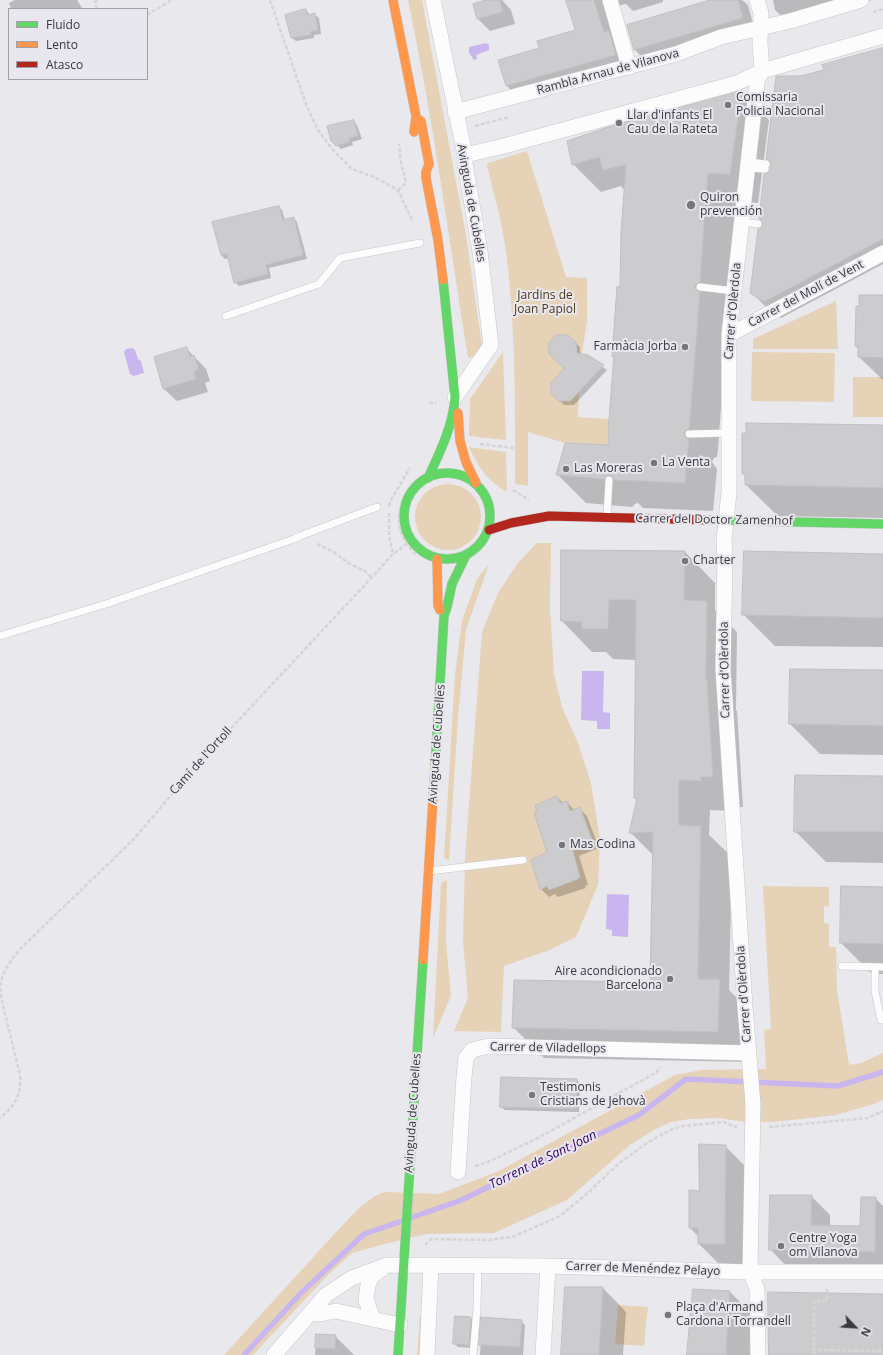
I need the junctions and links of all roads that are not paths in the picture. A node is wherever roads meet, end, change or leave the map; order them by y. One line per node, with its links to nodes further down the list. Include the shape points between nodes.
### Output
1 (394, 0): 22 (street, via 416,119 421,121 429,164 426,178 446,293)
2 (433, 0): 10 (street, Avinguda de Cubelles)
3 (610, 0): 8 (street)
4 (757, 0): 6 (street, via 761,13)
5 (861, 0): 6 (street, Rambla Arnau de Vilanova)
6 (760, 28): 8 (street, Rambla Arnau de Vilanova, via 720,37 676,54); 9 (street)
7 (883, 36): 9 (street)
8 (629, 67): 10 (street, Rambla Arnau de Vilanova)
9 (762, 71): 11 (street, via 737,83); 12 (street, Carrer d'Olèrdola, via 757,83)
10 (455, 112): 11 (street, Avinguda de Cubelles)
11 (464, 155): 22 (street, Avinguda de Cubelles, via 480,251 491,345)
12 (748, 165): 13 (lane); 14 (street, Carrer d'Olèrdola)
13 (765, 166)
14 (742, 222): 15 (lane); 19 (street, Carrer d'Olèrdola)
15 (758, 224)
16 (420, 243): 20 (lane, via 340,258 319,284)
17 (883, 253): 21 (street, Carrer del Molí de Vent)
18 (700, 287): 19 (lane)
19 (734, 290): 21 (street, Carrer d'Olèrdola)
20 (226, 316)
21 (729, 335): 23 (street, Carrer d'Olèrdola)
22 (455, 401): 25 (street, via 448,432); 27 (street, via 460,441)
23 (729, 433): 24 (lane); 34 (street, Carrer d'Olèrdola, via 729,492)
24 (689, 434)
25 (428, 478): 27 (street, via 440,473 451,473 462,475); 38 (street, via 409,495 404,524 409,542)
26 (609, 480): 33 (lane)
27 (476, 483): 28 (street, via 482,489)
28 (488, 503): 30 (street); 36 (street, via 492,518)
29 (377, 506): 40 (lane, via 294,539 106,604)
30 (498, 507)
31 (519, 513): 32 (street)
32 (544, 517): 33 (street, Carrer del Doctor Zamenhof); 36 (street)
33 (606, 518): 34 (street, Carrer del Doctor Zamenhof)
34 (726, 520): 35 (street, Carrer del Doctor Zamenhof); 47 (street, Carrer d'Olèrdola, via 723,669)
35 (883, 524)
36 (489, 530): 37 (street, via 478,549)
37 (466, 555): 38 (street, via 455,560); 39 (street, via 449,594 448,608)
38 (437, 559): 39 (street, via 438,606)
39 (444, 616): 42 (street, Avinguda de Cubelles)
40 (0, 636)
41 (523, 860): 42 (lane)
42 (429, 871): 49 (street, Avinguda de Cubelles)
43 (842, 966): 44 (lane)
44 (874, 967): 45 (lane); 46 (lane, via 875,991)
45 (883, 967)
46 (883, 1020)
47 (749, 1053): 48 (street, Carrer de Viladellops, via 489,1046 472,1050 466,1058); 54 (street, Carrer d'Olèrdola, via 760,1124)
48 (458, 1172)
49 (404, 1264): 50 (street, Carrer de Menéndez Pelayo); 52 (street, Carrer de Menéndez Pelayo); 58 (street, Avinguda de Cubelles)
50 (387, 1265): 56 (street, Carrer de Menéndez Pelayo, via 352,1278 326,1295); 57 (street, via 372,1276 368,1284 366,1300)
51 (478, 1265): 52 (street, Carrer de Menéndez Pelayo); 53 (street, Carrer de Menéndez Pelayo); 62 (lane)
52 (431, 1266): 61 (street)
53 (548, 1266): 54 (street, Carrer de Menéndez Pelayo); 63 (street)
54 (750, 1272): 55 (street, Carrer de Menéndez Pelayo); 64 (street, via 757,1289)
55 (883, 1272)
56 (311, 1313): 57 (street, via 336,1311); 59 (street, Carrer de Menéndez Pelayo)
57 (373, 1319): 58 (street)
58 (400, 1325): 60 (street, Avinguda de Cubelles)
59 (274, 1355)
60 (398, 1355)
61 (427, 1355)
62 (473, 1355)
63 (543, 1355)
64 (758, 1355)

